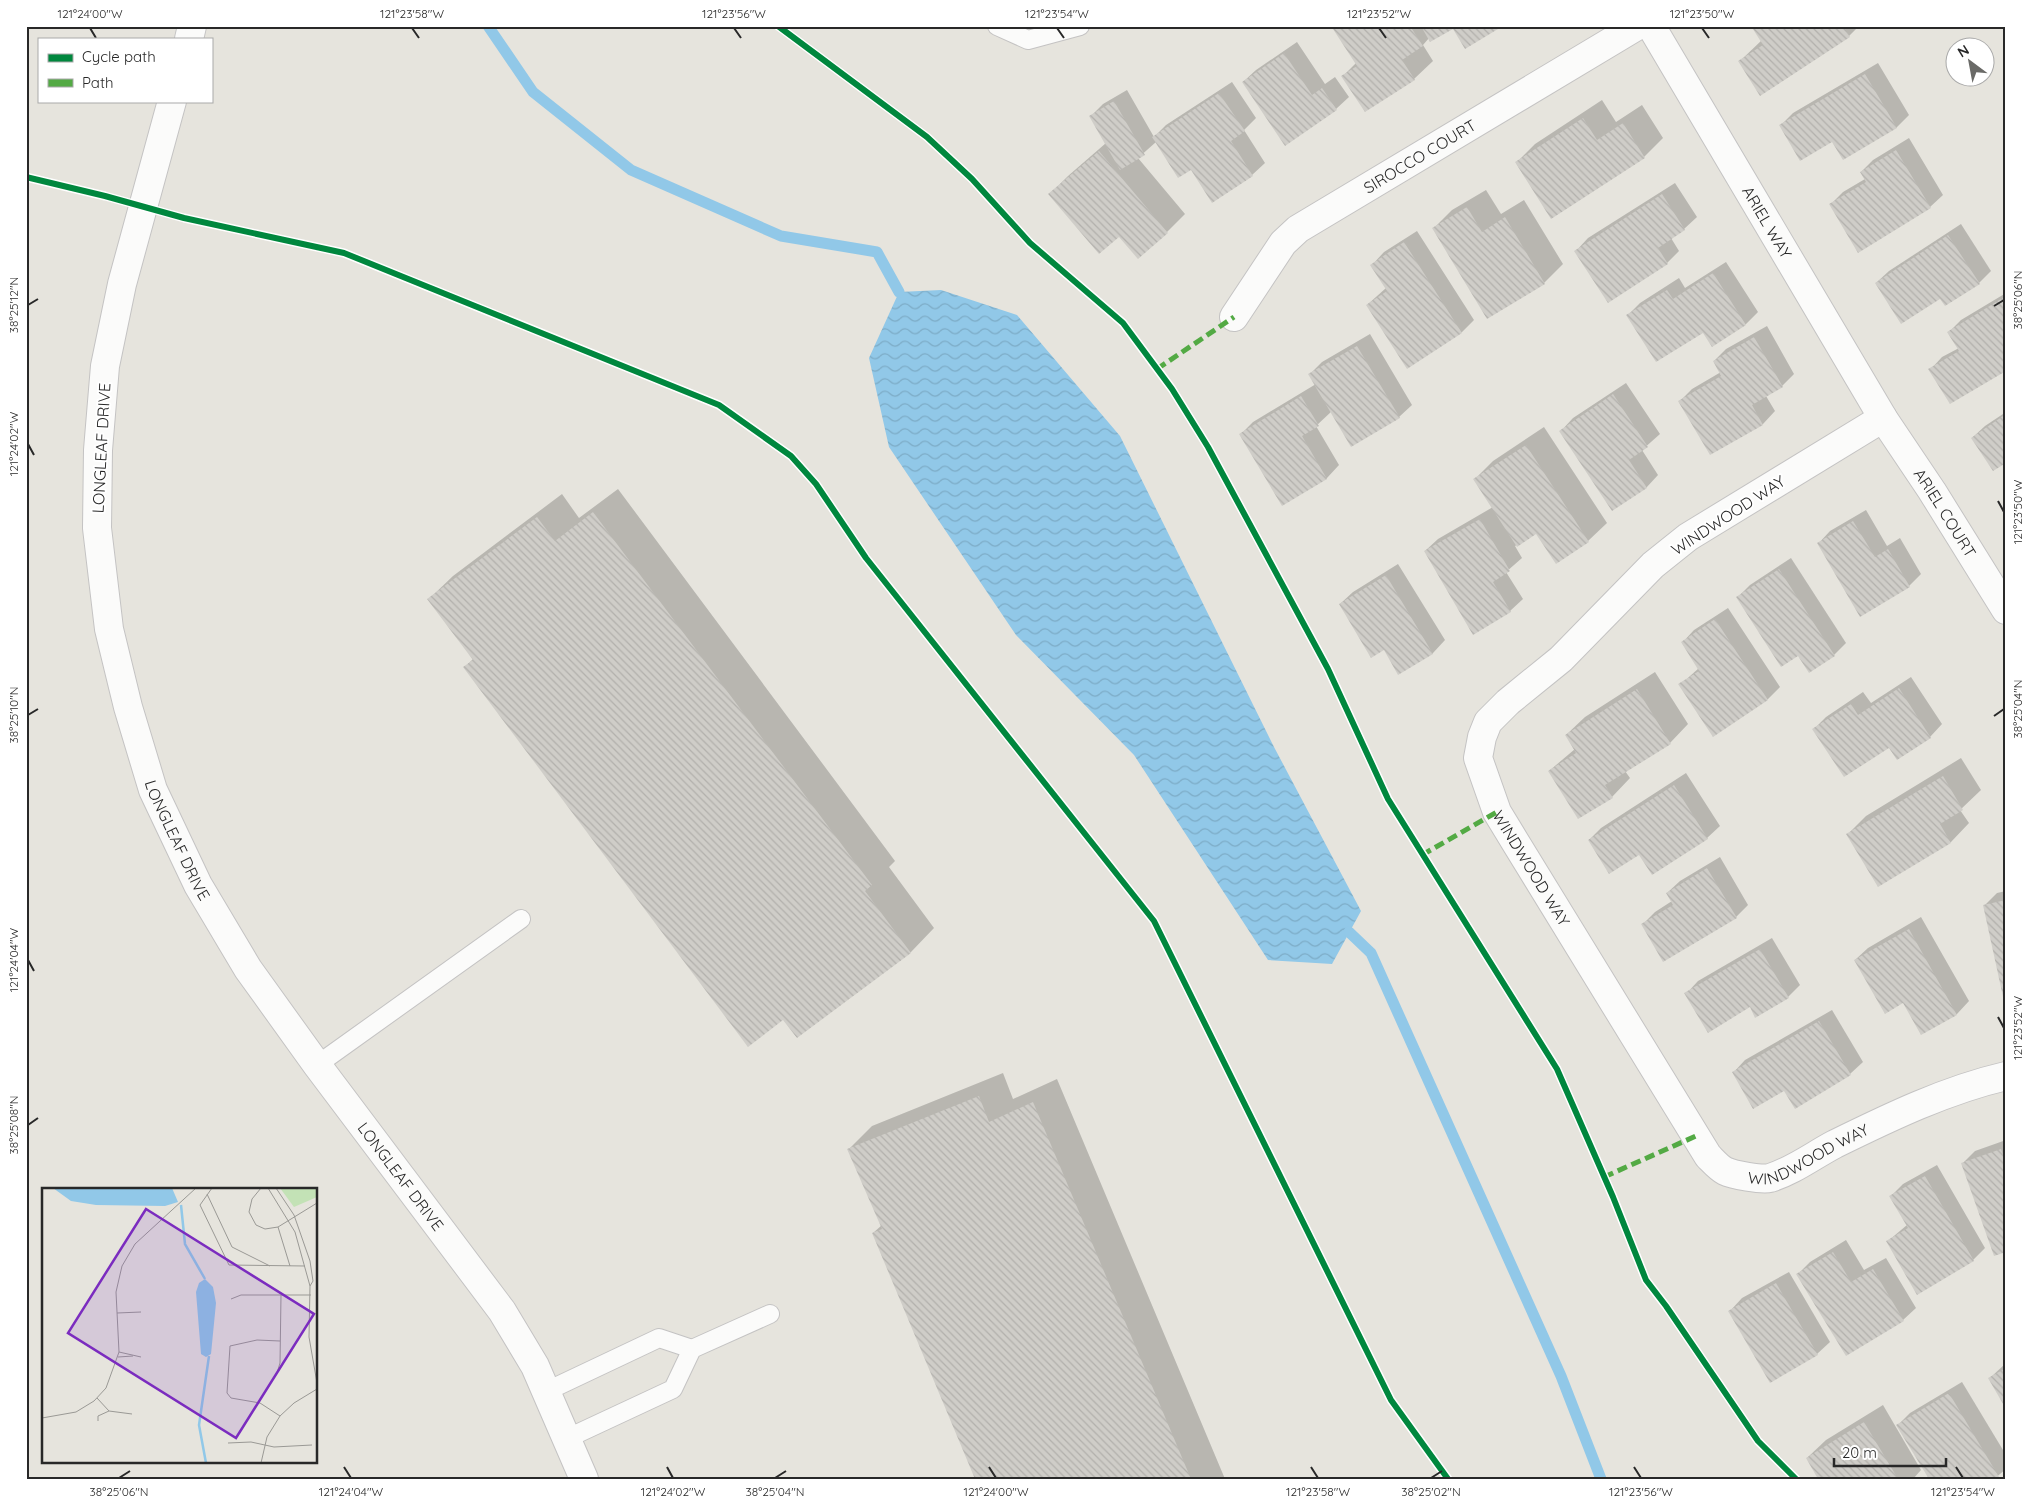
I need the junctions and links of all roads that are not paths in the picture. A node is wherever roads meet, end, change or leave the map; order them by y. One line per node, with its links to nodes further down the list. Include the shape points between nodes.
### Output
1 (997, 26): 2 (lane, via 1028,40)
2 (1080, 26)
3 (1637, 26): 6 (street, SIROCCO COURT, via 1298,229 1283,243)
4 (1651, 26): 7 (street, ARIEL WAY)
5 (172, 102): 10 (street, LONGLEAF DRIVE, via 122,284 105,366 98,450 98,528 109,629 153,790 198,885 248,969)
6 (1234, 317)
7 (1883, 418): 8 (street, ARIEL COURT); 11 (street, WINDWOOD WAY, via 1688,537 1653,565 1561,659 1488,722 1478,758 1497,812 1708,1156 1726,1171 1769,1178 1887,1118 1951,1092)
8 (2006, 610)
9 (521, 919): 10 (lane)
10 (317, 1065): 14 (street, LONGLEAF DRIVE, via 502,1312)
11 (2006, 1076)
12 (770, 1314): 13 (lane)
13 (692, 1349): 14 (lane, via 659,1338); 15 (lane, via 673,1389)
14 (547, 1391): 15 (street, LONGLEAF DRIVE)
15 (568, 1438): 16 (street, LONGLEAF DRIVE)
16 (584, 1479)

